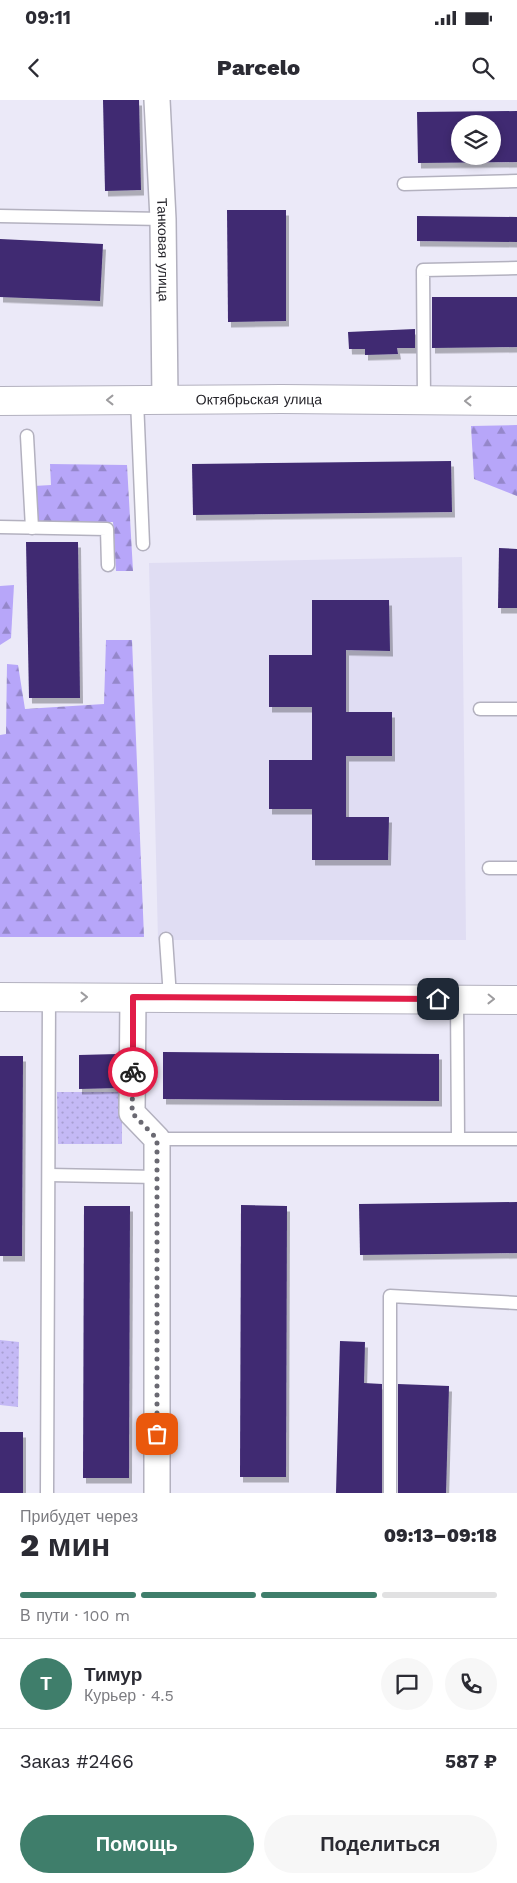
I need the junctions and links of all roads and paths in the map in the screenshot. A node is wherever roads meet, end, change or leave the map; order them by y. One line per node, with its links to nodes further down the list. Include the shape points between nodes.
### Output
1 (157, 100): 5 (street, Танковая улица)
2 (517, 181): 3 (lane)
3 (404, 184)
4 (0, 216): 5 (lane)
5 (163, 219): 9 (street, Танковая улица)
6 (517, 268): 10 (lane, via 423,270)
7 (0, 400): 8 (main road, Октябрьская улица, one-way to 7)
8 (137, 400): 9 (main road, Октябрьская улица); 15 (lane)
9 (166, 400): 10 (main road, Октябрьская улица)
10 (424, 400): 11 (main road, Октябрьская улица, one-way to 10)
11 (517, 401)
12 (27, 436): 14 (lane)
13 (0, 527): 14 (lane)
14 (32, 528): 16 (lane, via 107,530)
15 (143, 544)
16 (108, 565)
17 (480, 709): 18 (lane)
18 (517, 709)
19 (489, 868): 20 (lane)
20 (517, 868)
21 (166, 939): 25 (lane)
22 (0, 997): 23 (main road)
23 (49, 997): 24 (main road, one-way to 24); 31 (lane)
24 (133, 997): 25 (main road); 29 (street, via 132,1113)
25 (170, 997): 26 (main road)
26 (457, 999): 27 (main road, one-way to 27); 28 (lane)
27 (517, 1000)
28 (458, 1138): 29 (lane); 30 (lane)
29 (157, 1139): 32 (street)
30 (517, 1139)
31 (49, 1175): 32 (lane); 34 (lane)
32 (157, 1176): 35 (street)
33 (517, 1303): 36 (lane, via 390,1296)
34 (47, 1493)
35 (157, 1493)
36 (390, 1493)

